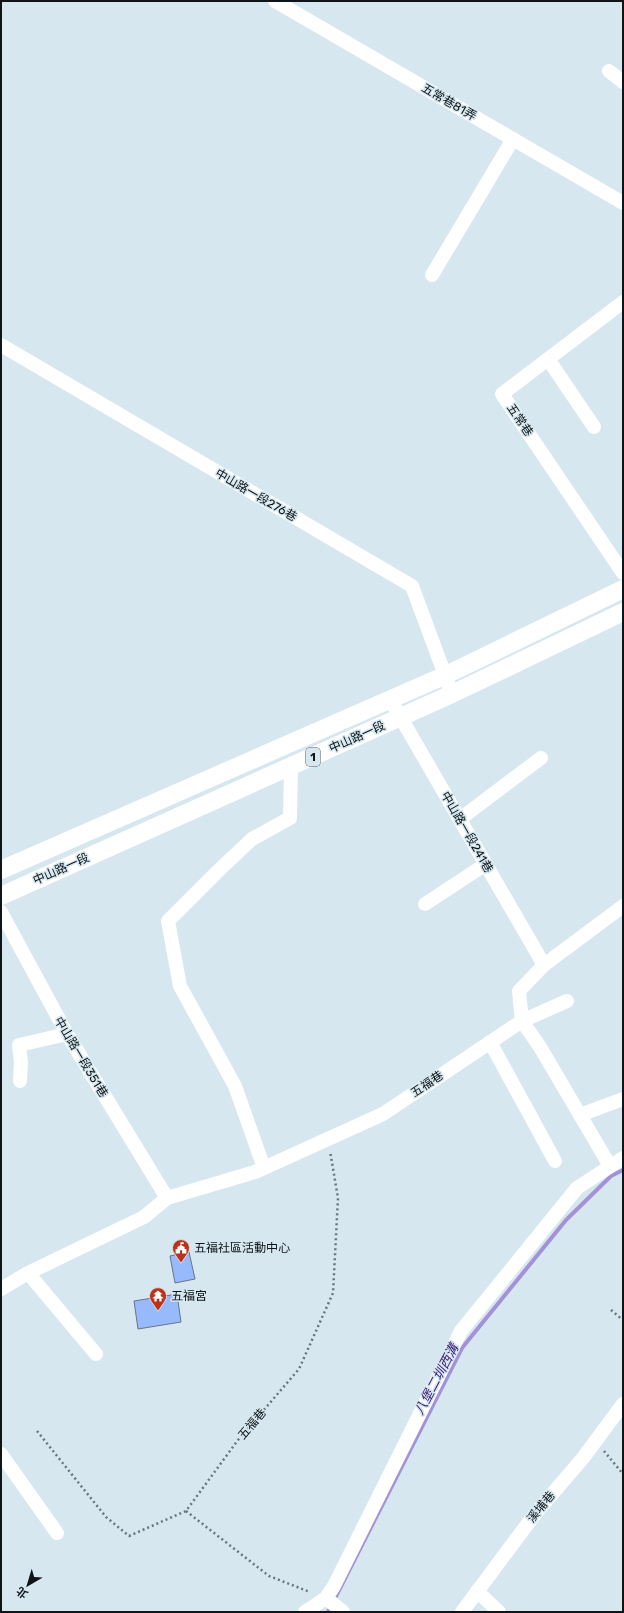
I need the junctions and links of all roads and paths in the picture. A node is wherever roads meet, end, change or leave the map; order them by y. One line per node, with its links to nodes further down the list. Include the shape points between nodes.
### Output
1 (275, 1): 4 (street, 五常巷81弄)
2 (609, 71): 3 (street)
3 (623, 82)
4 (513, 139): 5 (street, 五常巷81弄); 6 (street)
5 (623, 203)
6 (432, 275)
7 (623, 302): 9 (street, 五常巷)
8 (1, 345): 14 (street, 中山路一段276巷, via 412,586)
9 (548, 359): 10 (street); 11 (street, 五常巷, via 502,394)
10 (594, 428)
11 (623, 573)
12 (623, 589): 14 (main road, 中山路一段 / 1)
13 (623, 612): 15 (main road, 中山路一段 / 1)
14 (446, 676): 15 (street, 中山路一段276巷); 16 (main road, 中山路一段 / 1)
15 (452, 694): 17 (main road, 中山路一段 / 1)
16 (390, 699): 17 (street, 中山路一段241巷); 22 (main road, 中山路一段 / 1)
17 (400, 718): 19 (main road, 中山路一段 / 1); 20 (street, 中山路一段241巷)
18 (541, 758): 20 (street)
19 (291, 767): 23 (main road, 中山路一段 / 1); 39 (street, via 290,818 252,839 168,921 180,986 235,1086)
20 (460, 819): 21 (street, 中山路一段241巷)
21 (486, 864): 24 (street); 27 (street, 中山路一段241巷)
22 (1, 870)
23 (1, 896)
24 (425, 904)
25 (623, 906): 27 (street)
26 (1, 912): 30 (street, 中山路一段351巷)
27 (544, 964): 29 (street, via 519,991)
28 (567, 1001): 29 (street, 五福巷)
29 (522, 1021): 31 (street, 五福巷); 34 (street)
30 (66, 1034): 32 (street, via 19,1045 22,1062); 40 (street, 中山路一段351巷)
31 (490, 1042): 35 (street, 五福巷, via 383,1114); 37 (street)
32 (20, 1081)
33 (623, 1099): 34 (street)
34 (580, 1115): 38 (street)
35 (328, 1139): 39 (street, 五福巷); 51 (path, 五福巷, via 338,1198 333,1293 299,1369 238,1440)
36 (623, 1158): 38 (street)
37 (555, 1161)
38 (610, 1166): 54 (street, via 577,1188 461,1331)
39 (264, 1168): 40 (street, 五福巷)
40 (167, 1198): 41 (street, 五福巷, via 144,1217)
41 (28, 1273): 42 (street, 五福巷); 45 (street)
42 (1, 1289)
43 (611, 1310): 44 (path)
44 (623, 1320)
45 (96, 1354)
46 (623, 1404): 48 (street, 溪埔巷)
47 (38, 1431): 51 (path, via 106,1517 129,1536)
48 (594, 1440): 50 (path); 53 (street, 溪埔巷, via 583,1458 535,1514)
49 (1, 1454): 52 (street)
50 (623, 1474)
51 (186, 1511): 54 (path, via 269,1576)
52 (57, 1533)
53 (477, 1591): 57 (street, 溪埔巷); 58 (street)
54 (326, 1598): 55 (street); 56 (street)
55 (305, 1612)
56 (343, 1612)
57 (462, 1612)
58 (499, 1612)

